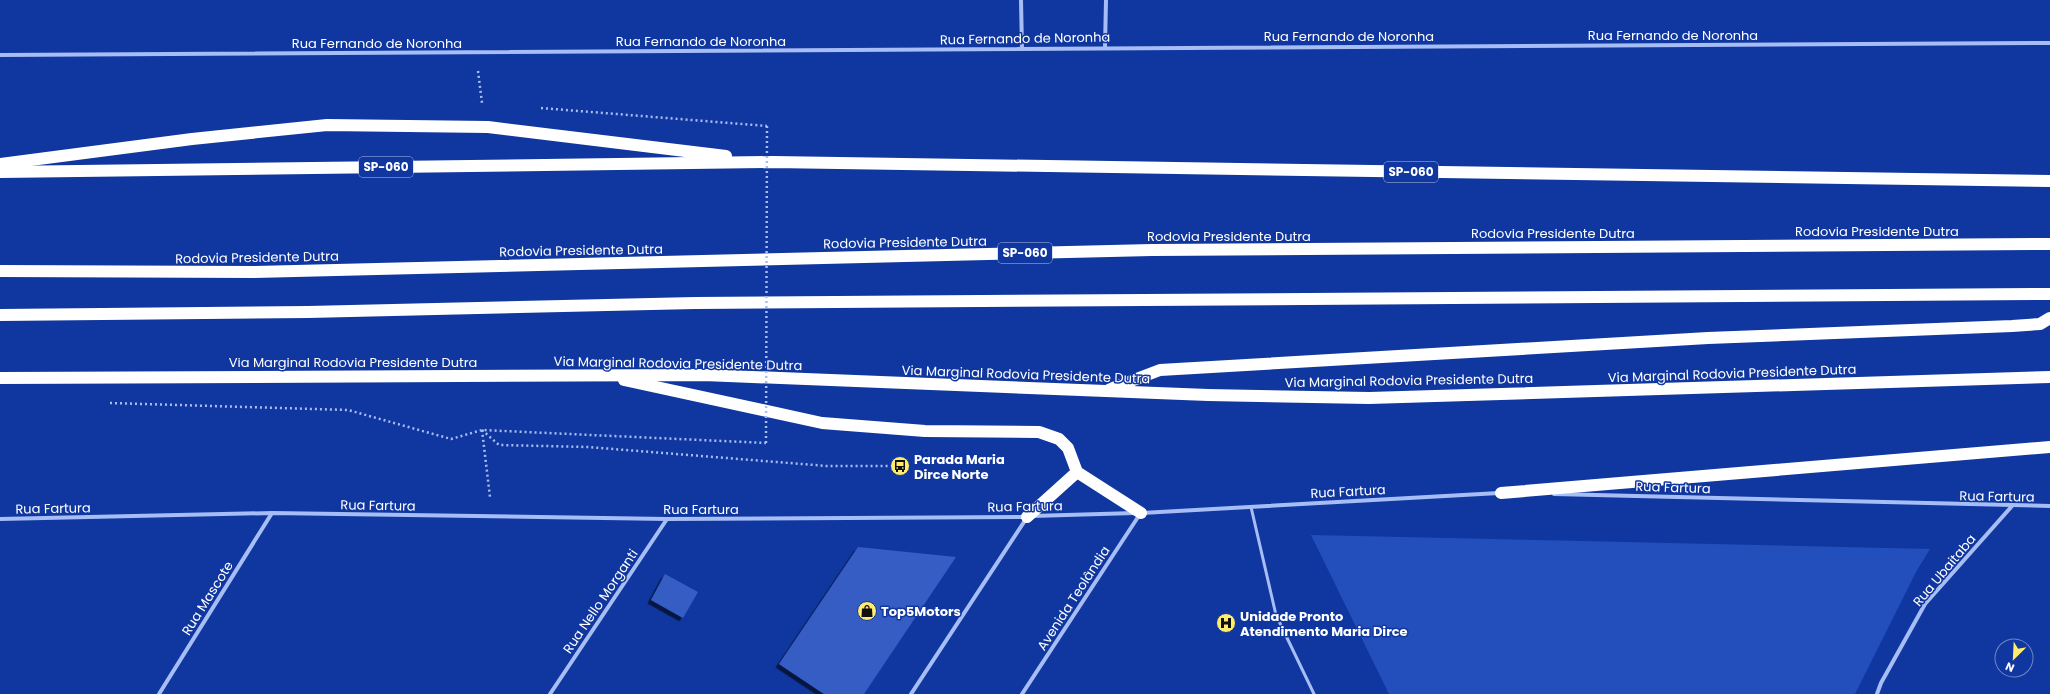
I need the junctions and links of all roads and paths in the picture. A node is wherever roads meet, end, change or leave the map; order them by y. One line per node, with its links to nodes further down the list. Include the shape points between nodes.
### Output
1 (1021, 0): 5 (street)
2 (1106, 0): 4 (street)
3 (2050, 43): 4 (street, Rua Fernando de Noronha)
4 (1105, 47): 5 (street, Rua Fernando de Noronha)
5 (1022, 49): 6 (street, Rua Fernando de Noronha)
6 (476, 52): 7 (street, Rua Fernando de Noronha); 8 (path, via 481,103)
7 (0, 55)
8 (489, 104)
9 (537, 107): 24 (path, bridge, via 767,126 766,443)
10 (773, 162): 11 (highway, via 488,127 327,125 192,139); 12 (highway, SP-060); 13 (highway, SP-060)
11 (0, 164)
12 (0, 172)
13 (2050, 181)
14 (2050, 244): 15 (highway, Rodovia Presidente Dutra / SP-060, via 1152,250 254,272)
15 (0, 272)
16 (2050, 294): 17 (highway, via 695,303 308,312)
17 (0, 315)
18 (2050, 318): 22 (highway, via 2040,324 2012,326 1700,339 1160,370)
19 (601, 376): 21 (highway, Via Marginal Rodovia Presidente Dutra); 22 (highway, Via Marginal Rodovia Presidente Dutra, via 704,375); 27 (highway, via 822,423 925,430 1039,432 1060,439 1068,448)
20 (2050, 377): 22 (highway, Via Marginal Rodovia Presidente Dutra, via 1368,398)
21 (0, 378)
22 (1103, 391)
23 (103, 403): 24 (path, via 348,410 451,439)
24 (482, 430): 26 (path, via 499,445 588,447 828,466); 34 (path)
25 (2050, 447): 28 (highway)
26 (900, 466)
27 (1077, 472): 33 (highway); 35 (highway)
28 (1500, 493): 29 (street, Rua Fartura); 31 (street, Rua Fartura)
29 (2012, 506): 30 (street, Rua Fartura); 43 (street, Rua Ubaitaba, via 1925,604)
30 (2050, 506)
31 (1251, 507): 33 (street, Rua Fartura); 42 (lane, via 1276,615)
32 (272, 513): 34 (street, Rua Fartura); 36 (street, Rua Fartura); 38 (street, Rua Mascote)
33 (1141, 513): 35 (street, Rua Fartura); 41 (street, Avenida Teolândia)
34 (493, 517): 37 (street, Rua Fartura)
35 (1027, 517): 37 (street, Rua Fartura); 40 (street)
36 (0, 518)
37 (667, 519): 39 (street, Rua Nello Morganti)
38 (159, 694)
39 (550, 694)
40 (911, 694)
41 (1022, 694)
42 (1314, 694)
43 (1877, 694)

